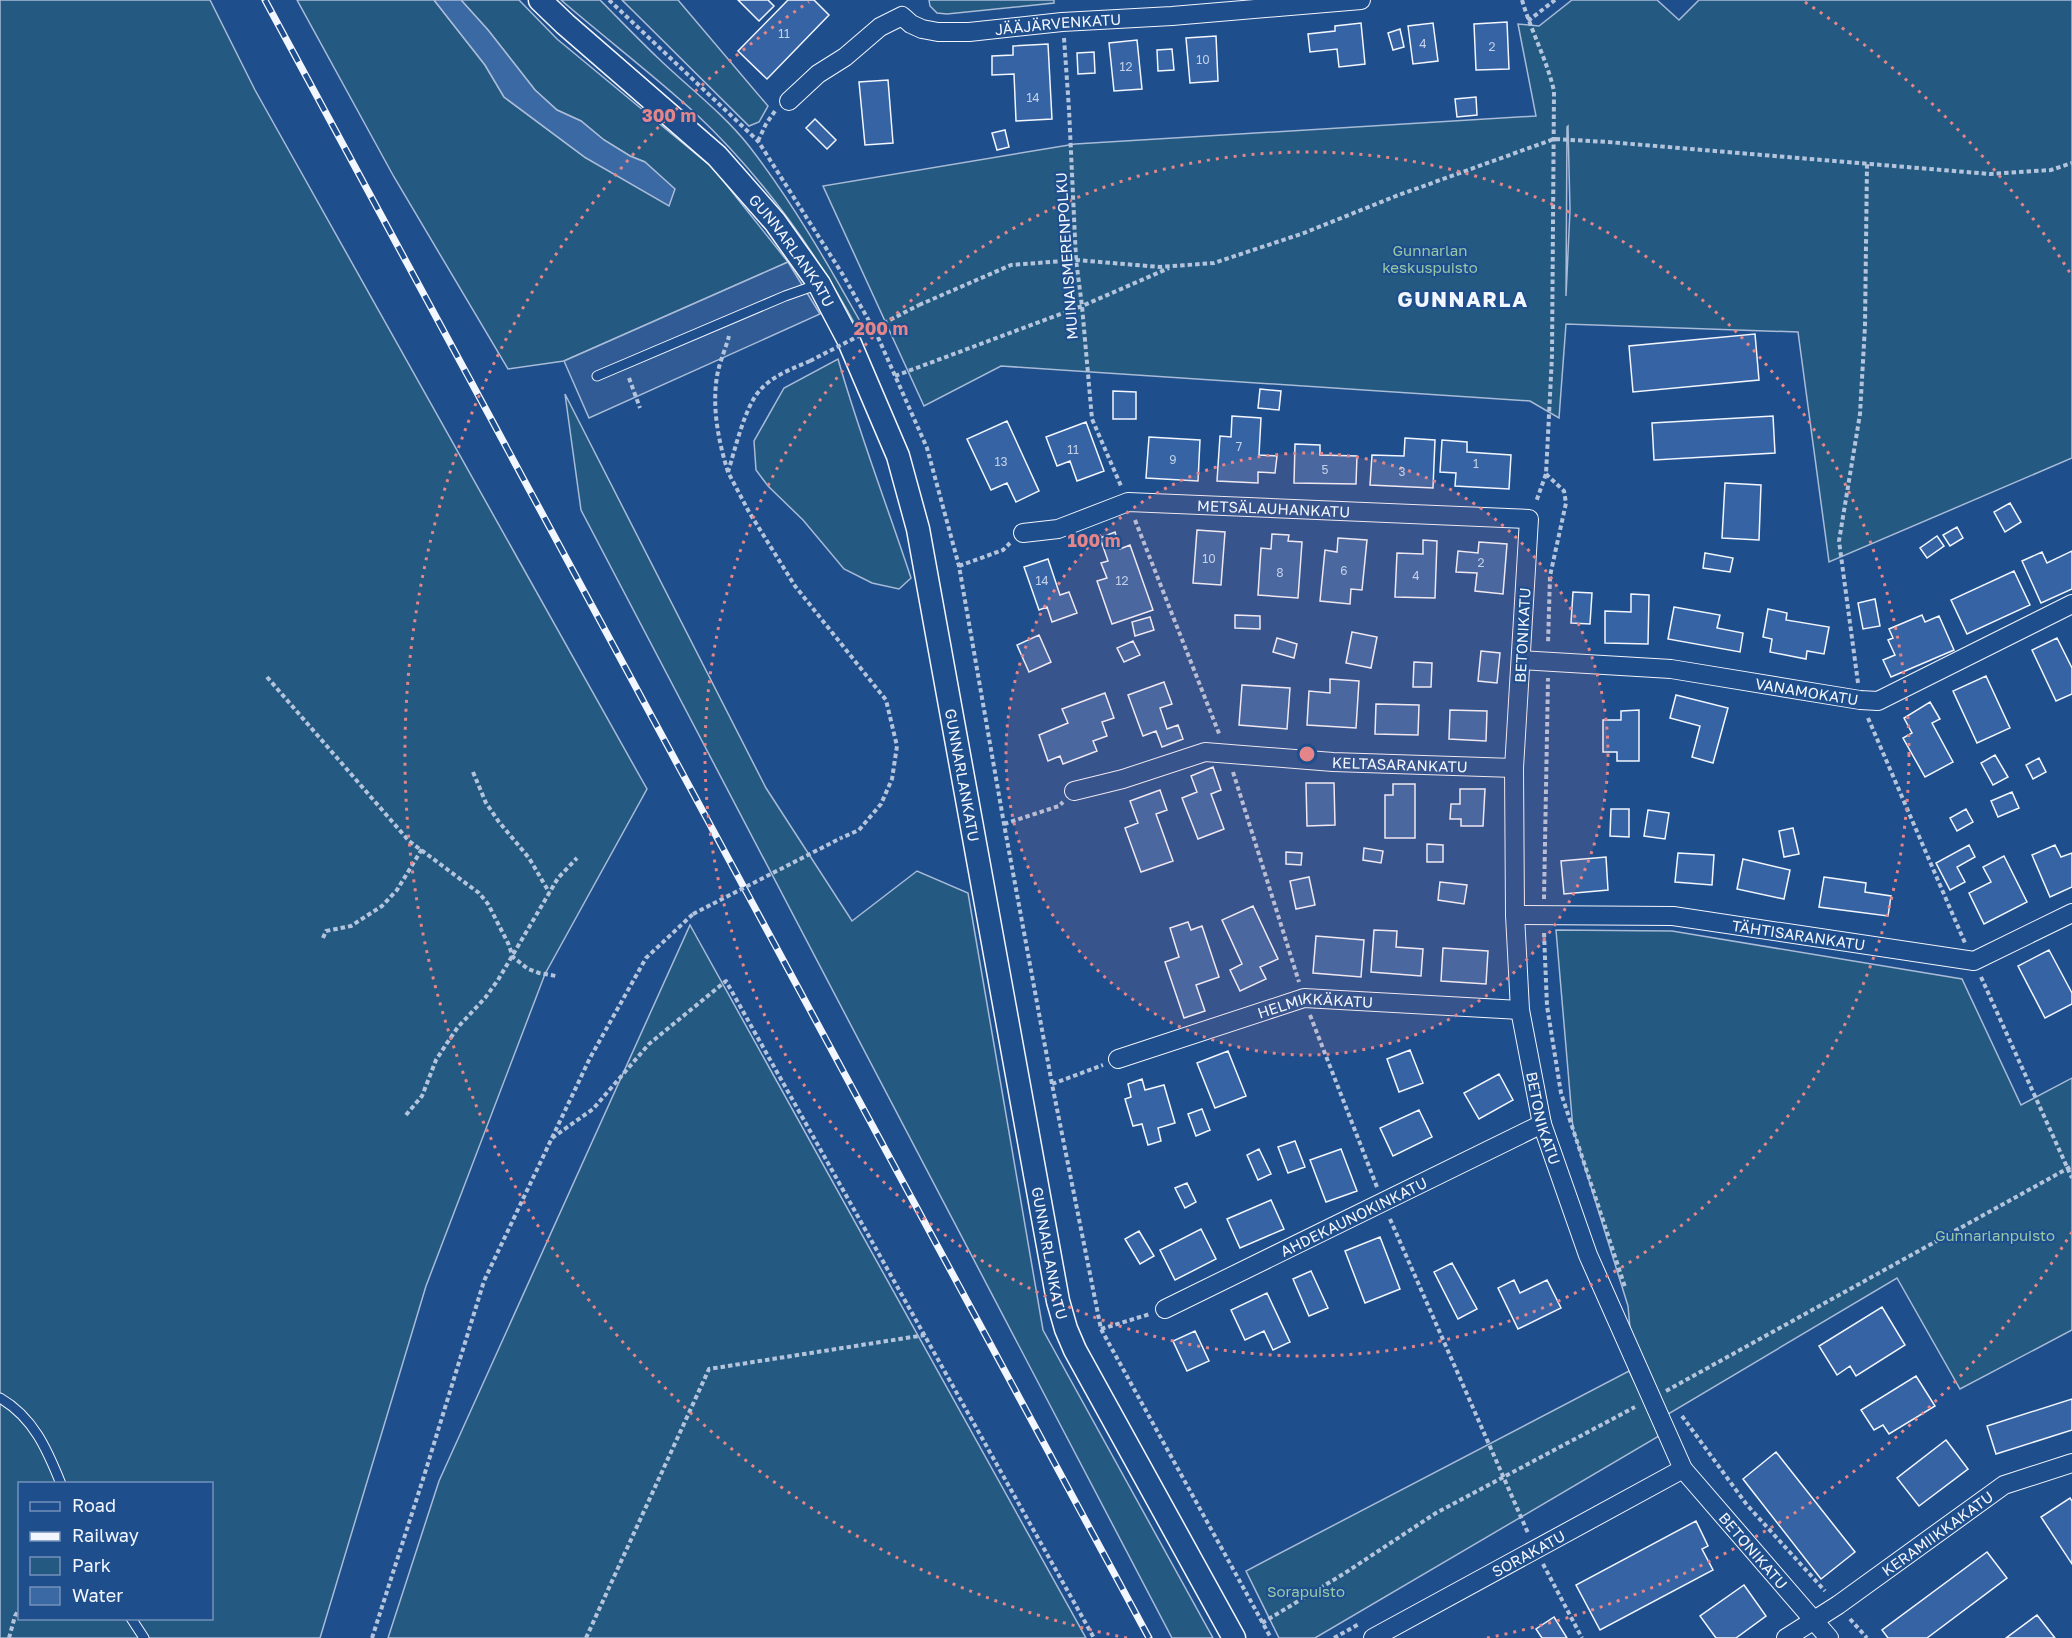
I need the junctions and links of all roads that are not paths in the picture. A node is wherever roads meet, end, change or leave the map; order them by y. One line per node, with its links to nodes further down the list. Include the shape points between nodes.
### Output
1 (540, 0): 5 (street, GUNNARLANKATU, via 717,156 775,222)
2 (1361, 0): 3 (street, JÄÄJÄRVENKATU, via 969,32 938,32 911,24)
3 (903, 8): 4 (street, JÄÄJÄRVENKATU)
4 (789, 101)
5 (819, 284): 6 (lane); 26 (street, GUNNARLANKATU, via 848,339 897,456 918,529 1066,1329)
6 (597, 376)
7 (1529, 519): 8 (street, METSÄLAUHANKATU, via 1128,502 1058,529); 10 (street, BETONIKATU)
8 (1023, 533)
9 (2072, 604): 10 (street, VANAMOKATU, via 1878,701 1671,669)
10 (1521, 660): 11 (street, BETONIKATU)
11 (1514, 768): 12 (street, KELTASARANKATU, via 1333,762 1205,752); 14 (street, BETONIKATU)
12 (1074, 791)
13 (2072, 914): 14 (street, TÄHTISARANKATU, via 1974,961 1673,916)
14 (1515, 915): 15 (street, BETONIKATU)
15 (1520, 1010): 16 (street, HELMIKKÄKATU, via 1304,998); 17 (street, BETONIKATU)
16 (1118, 1059)
17 (1542, 1124): 18 (street, AHDEKAUNOKINKATU); 21 (street, BETONIKATU, via 1588,1255)
18 (1165, 1309)
19 (0, 1398): 22 (lane, via 31,1424)
20 (2072, 1463): 24 (street, KERAMIIKKAKATU, via 2004,1485)
21 (1683, 1469): 24 (street, BETONIKATU); 27 (street, SORAKATU)
22 (60, 1482)
23 (132, 1620): 25 (lane)
24 (1813, 1621): 28 (street, KERAMIIKKAKATU); 29 (street, BETONIKATU)
25 (144, 1638)
26 (1234, 1638)
27 (1373, 1638)
28 (1785, 1638)
29 (1829, 1638)

